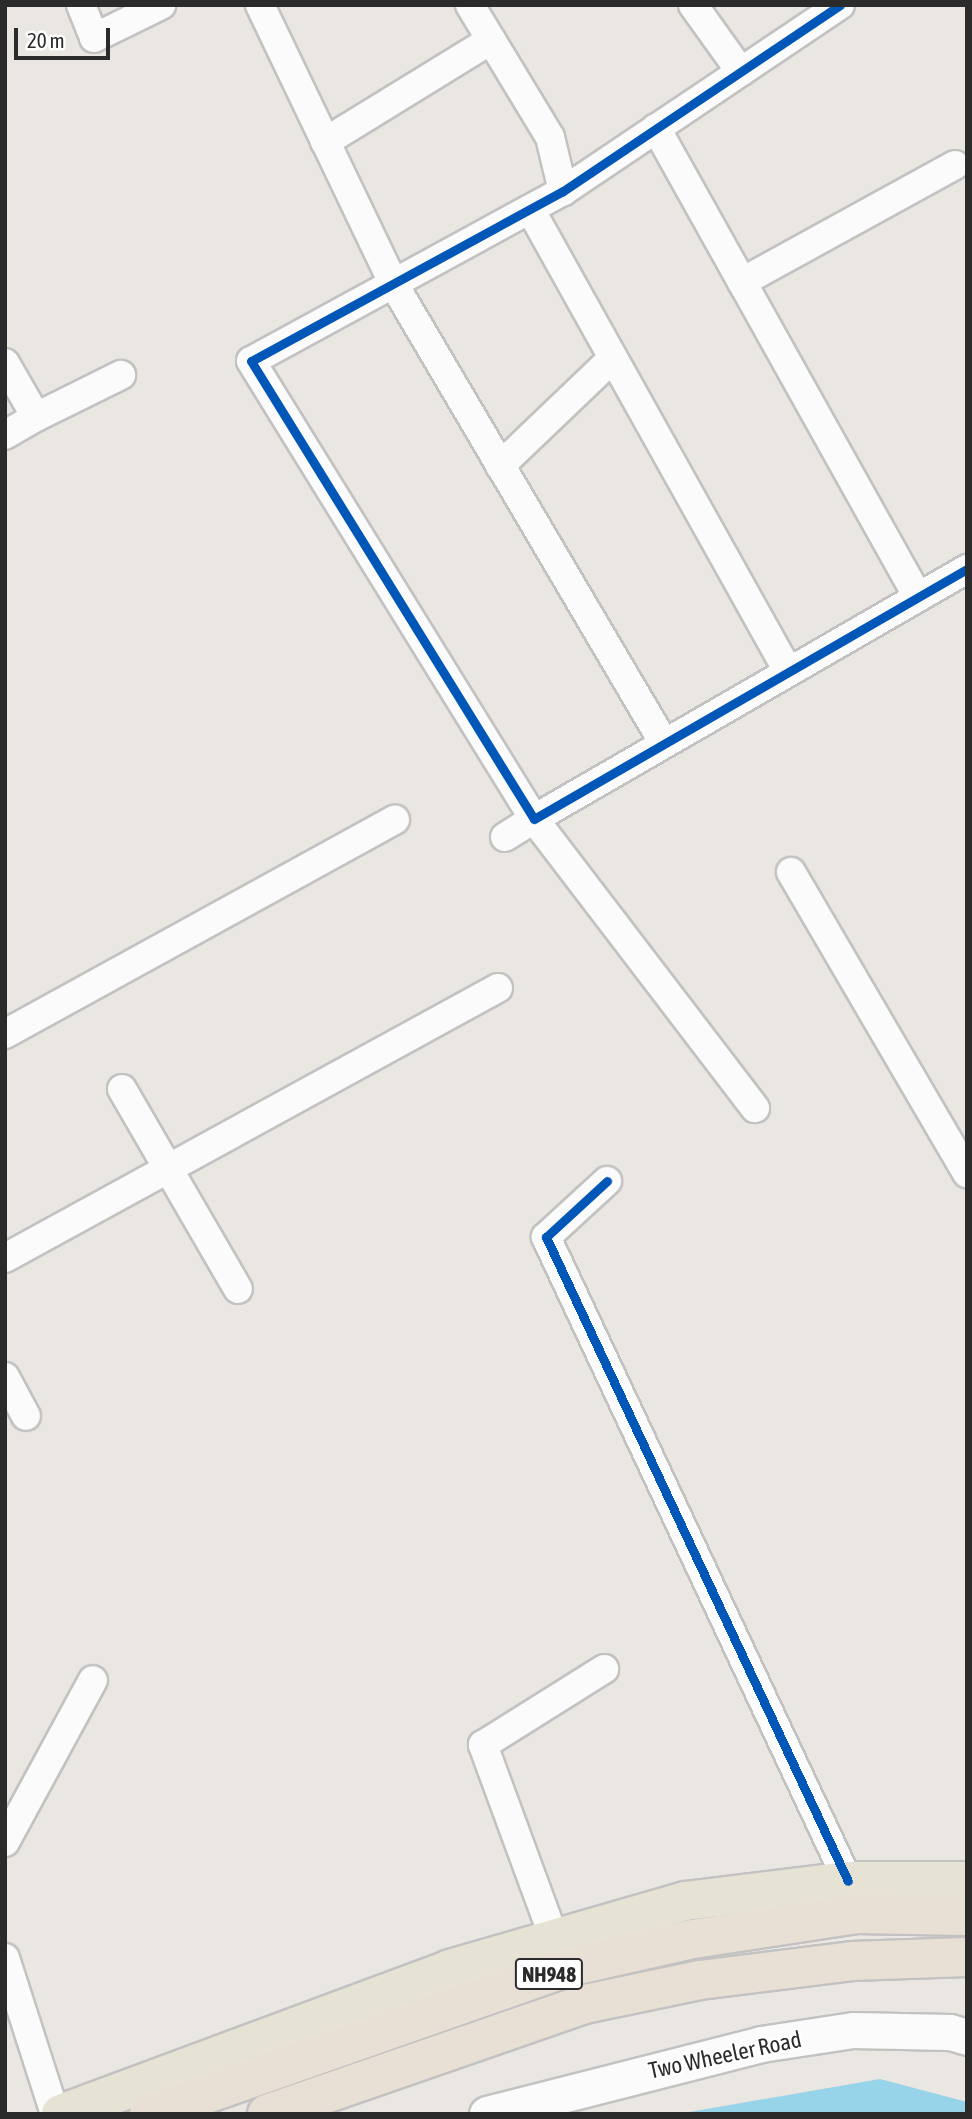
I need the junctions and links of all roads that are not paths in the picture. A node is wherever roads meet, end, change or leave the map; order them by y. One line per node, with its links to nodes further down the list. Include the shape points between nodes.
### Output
1 (80, 5): 2 (street, via 94,38)
2 (161, 5)
3 (260, 5): 10 (street)
4 (470, 5): 7 (street)
5 (692, 5): 8 (street)
6 (840, 5): 8 (street)
7 (491, 40): 10 (street); 12 (street, via 550,137)
8 (741, 72): 9 (street)
9 (656, 128): 12 (street); 14 (street)
10 (325, 142): 15 (street)
11 (956, 165): 14 (street)
12 (563, 191): 13 (street)
13 (530, 209): 15 (street); 16 (street)
14 (742, 282): 23 (street)
15 (393, 283): 21 (street); 26 (street, via 251,360)
16 (613, 358): 21 (street); 24 (street)
17 (5, 363): 19 (street)
18 (121, 375): 19 (street)
19 (36, 417): 20 (street)
20 (5, 435)
21 (500, 466): 25 (street)
22 (967, 569): 23 (street)
23 (918, 597): 24 (street)
24 (788, 671): 25 (street)
25 (664, 743): 26 (street)
26 (534, 819): 28 (street); 33 (street)
27 (395, 820): 31 (street)
28 (505, 837)
29 (791, 872): 35 (street)
30 (498, 988): 34 (street)
31 (5, 1034)
32 (122, 1089): 34 (street)
33 (755, 1108)
34 (168, 1169): 37 (street); 38 (street)
35 (967, 1173)
36 (607, 1181): 44 (street, via 545,1237)
37 (5, 1258)
38 (238, 1289)
39 (5, 1377): 40 (street)
40 (26, 1416)
41 (604, 1669): 47 (street, via 483,1745)
42 (93, 1679): 43 (street)
43 (5, 1842)
44 (848, 1881): 45 (main road); 47 (main road, via 685,1901)
45 (967, 1881)
46 (967, 1916): 53 (highway, NH948, via 857,1914 693,1939 569,1967)
47 (554, 1938): 52 (main road, via 450,1969)
48 (967, 1957): 54 (highway, NH948, via 852,1961 700,1980 585,2004)
49 (5, 1958): 51 (street)
50 (967, 2037): 55 (street, Two Wheeler Road, via 950,2032 853,2030 761,2044)
51 (55, 2114)
52 (61, 2114)
53 (149, 2114)
54 (267, 2114)
55 (487, 2114)

